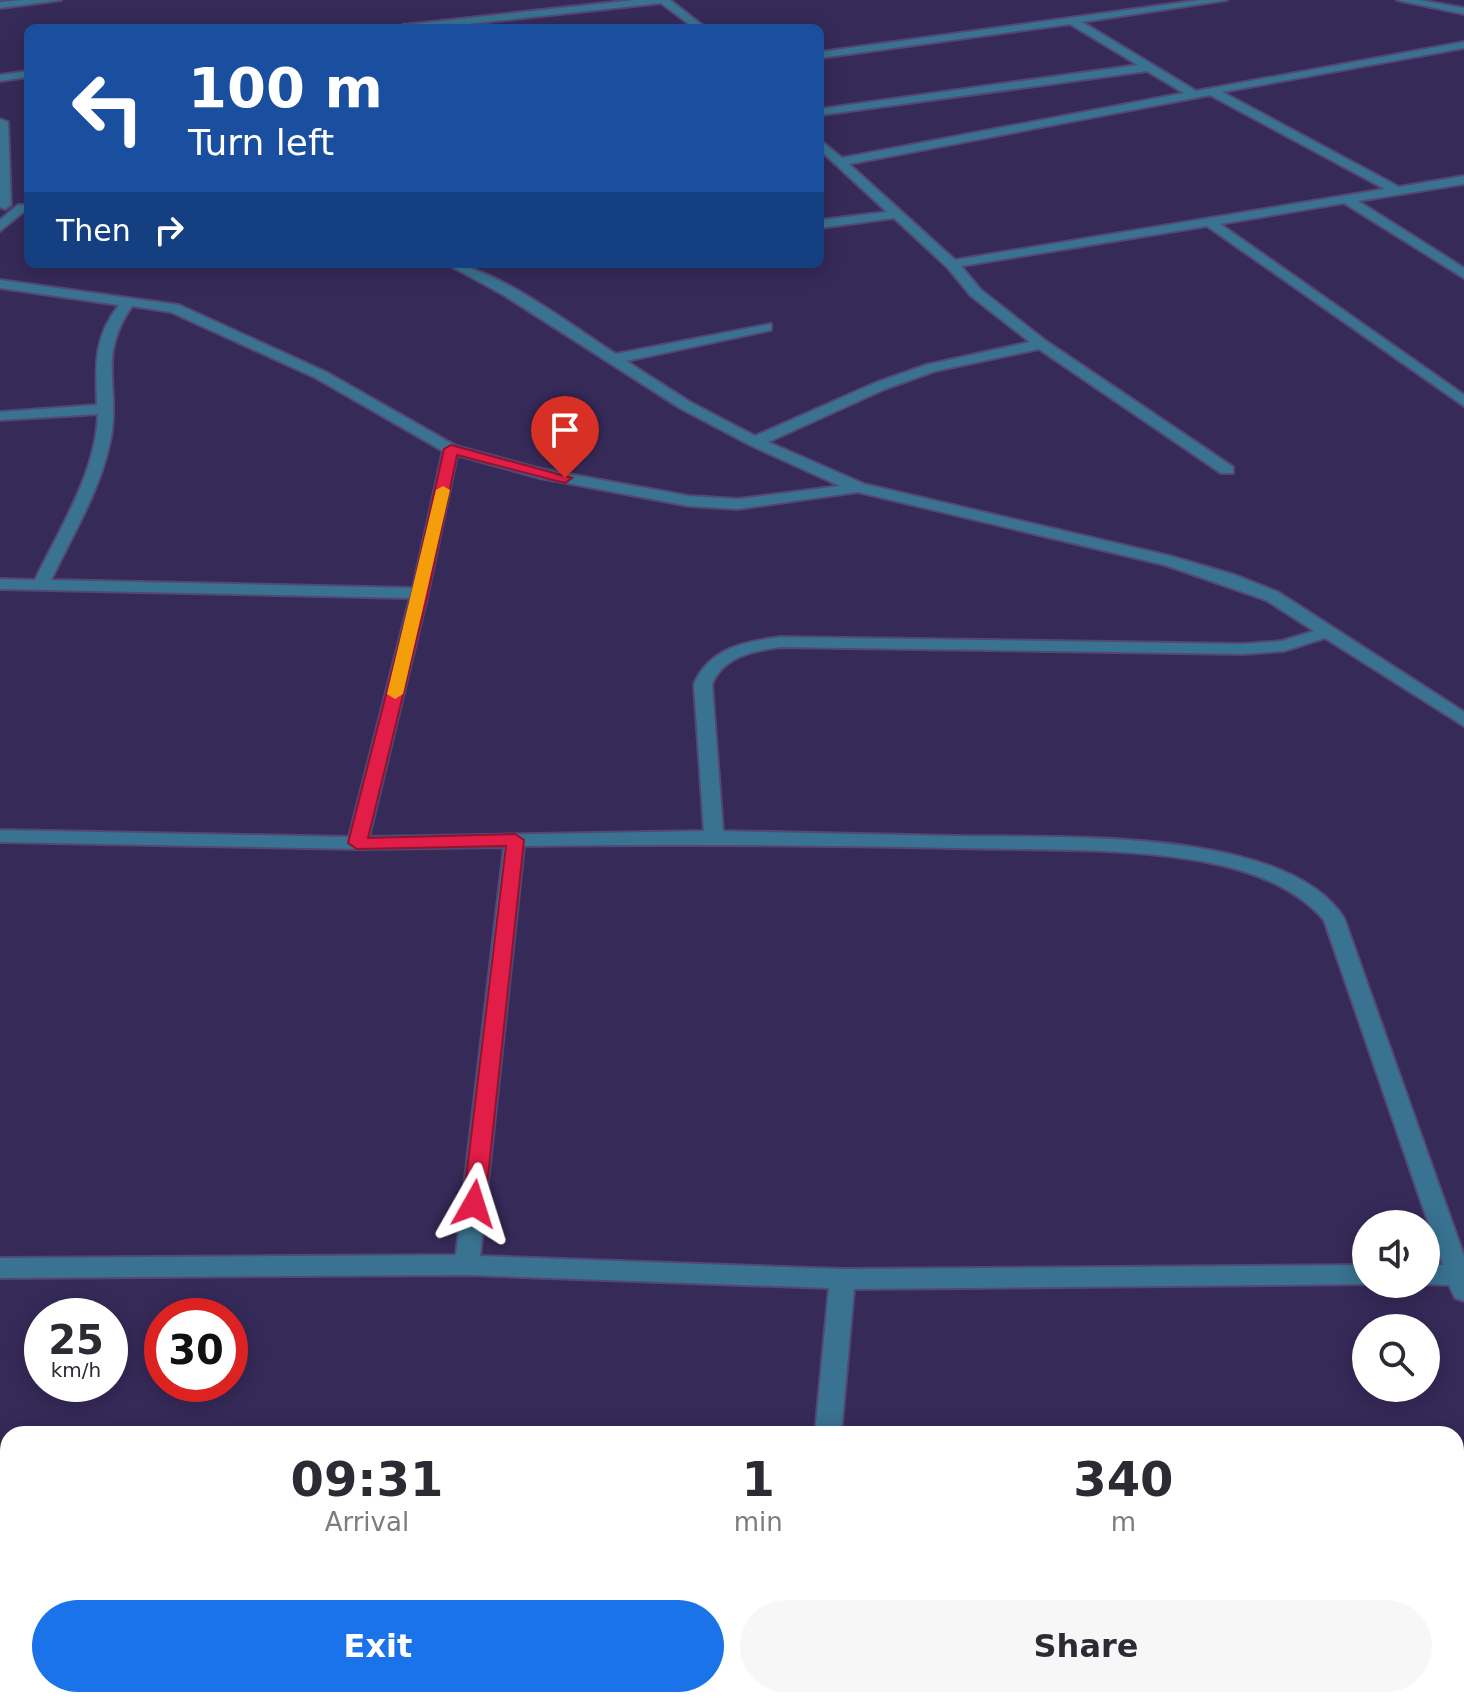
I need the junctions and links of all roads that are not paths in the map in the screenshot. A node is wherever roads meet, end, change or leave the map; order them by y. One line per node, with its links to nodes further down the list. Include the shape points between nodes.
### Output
1 (56, 0): 6 (street)
2 (532, 0): 8 (street)
3 (662, 0): 8 (street); 11 (street)
4 (1222, 0): 9 (street)
5 (1402, 0): 7 (street)
6 (0, 5)
7 (1464, 11)
8 (548, 14): 10 (street)
9 (1073, 21): 13 (street); 14 (street)
10 (444, 24)
11 (695, 24)
12 (1464, 45): 17 (street)
13 (824, 54)
14 (1149, 67): 18 (street); 19 (street)
15 (24, 75): 16 (street)
16 (0, 78)
17 (1211, 91): 18 (street); 24 (street)
18 (1195, 95): 22 (street)
19 (824, 111)
20 (2, 122): 26 (street)
21 (824, 148): 22 (street)
22 (840, 162): 29 (street)
23 (1464, 180): 24 (street)
24 (1396, 190): 25 (street)
25 (1346, 199): 30 (street); 35 (street)
26 (3, 204): 27 (street)
27 (24, 208)
28 (24, 209): 32 (street)
29 (898, 214): 31 (street); 33 (street)
30 (1208, 221): 33 (street); 41 (street)
31 (824, 223)
32 (0, 227)
33 (952, 264): 39 (street, via 976,293)
34 (462, 268): 40 (street)
35 (1464, 274)
36 (0, 284): 37 (street)
37 (127, 303): 42 (street, via 110,328 105,352); 45 (street, via 174,308 241,337 321,375)
38 (766, 327): 40 (street)
39 (1041, 344): 44 (street, via 931,368); 46 (street)
40 (614, 359): 44 (street)
41 (1464, 402)
42 (106, 409): 43 (street); 49 (street, via 103,439)
43 (0, 416)
44 (755, 442): 47 (street)
45 (451, 449): 47 (street, via 540,473 689,501 738,504); 50 (street)
46 (1227, 470)
47 (859, 488): 51 (street, via 1214,574 1272,596)
48 (0, 584): 49 (street)
49 (41, 584): 50 (street)
50 (420, 593): 56 (street)
51 (1327, 632): 52 (street); 54 (street, via 1284,646 1243,649 780,642 738,651 712,667 703,684)
52 (1464, 720)
53 (0, 836): 56 (street)
54 (714, 837): 55 (street); 62 (street, via 1131,846 1202,855 1291,883 1334,918)
55 (515, 840): 56 (street); 57 (street)
56 (357, 843)
57 (467, 1265): 58 (street); 61 (street)
58 (0, 1268)
59 (1352, 1275): 61 (street)
60 (1440, 1278): 62 (street)
61 (842, 1279): 63 (street)
62 (1462, 1283)
63 (829, 1426)

